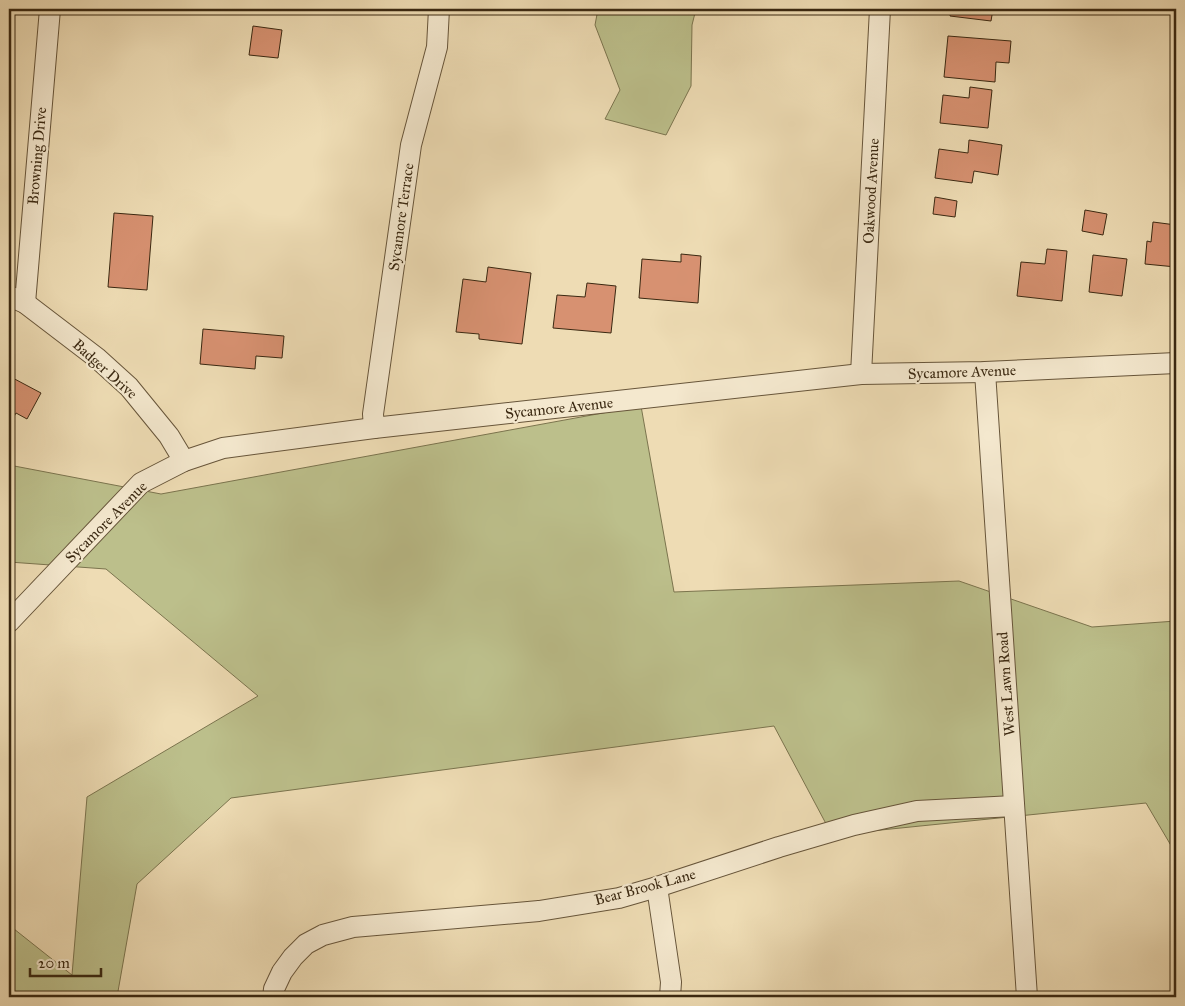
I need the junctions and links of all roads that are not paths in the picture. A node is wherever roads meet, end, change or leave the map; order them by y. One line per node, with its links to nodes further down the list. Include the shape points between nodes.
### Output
1 (50, 9): 4 (street, Browning Drive)
2 (439, 9): 8 (street, Sycamore Terrace, via 437,48 411,145 373,414)
3 (880, 9): 7 (street, Oakwood Avenue)
4 (17, 300): 9 (street, Badger Drive, via 97,358 129,387 169,436)
5 (1176, 363): 6 (street, Sycamore Avenue)
6 (984, 372): 7 (street, Sycamore Avenue); 11 (street, West Lawn Road)
7 (861, 374): 8 (street, Sycamore Avenue)
8 (374, 428): 9 (street, Sycamore Avenue, via 223,448)
9 (184, 461): 10 (street, Sycamore Avenue, via 141,483)
10 (9, 622)
11 (1014, 806): 12 (street, Bear Brook Lane, via 917,811 854,824); 15 (street, West Lawn Road)
12 (657, 887): 13 (street, Bear Brook Lane, via 619,898 539,910 353,928 323,935 306,944 293,957 282,972); 14 (street, via 671,982)
13 (273, 997)
14 (670, 997)
15 (1027, 997)

